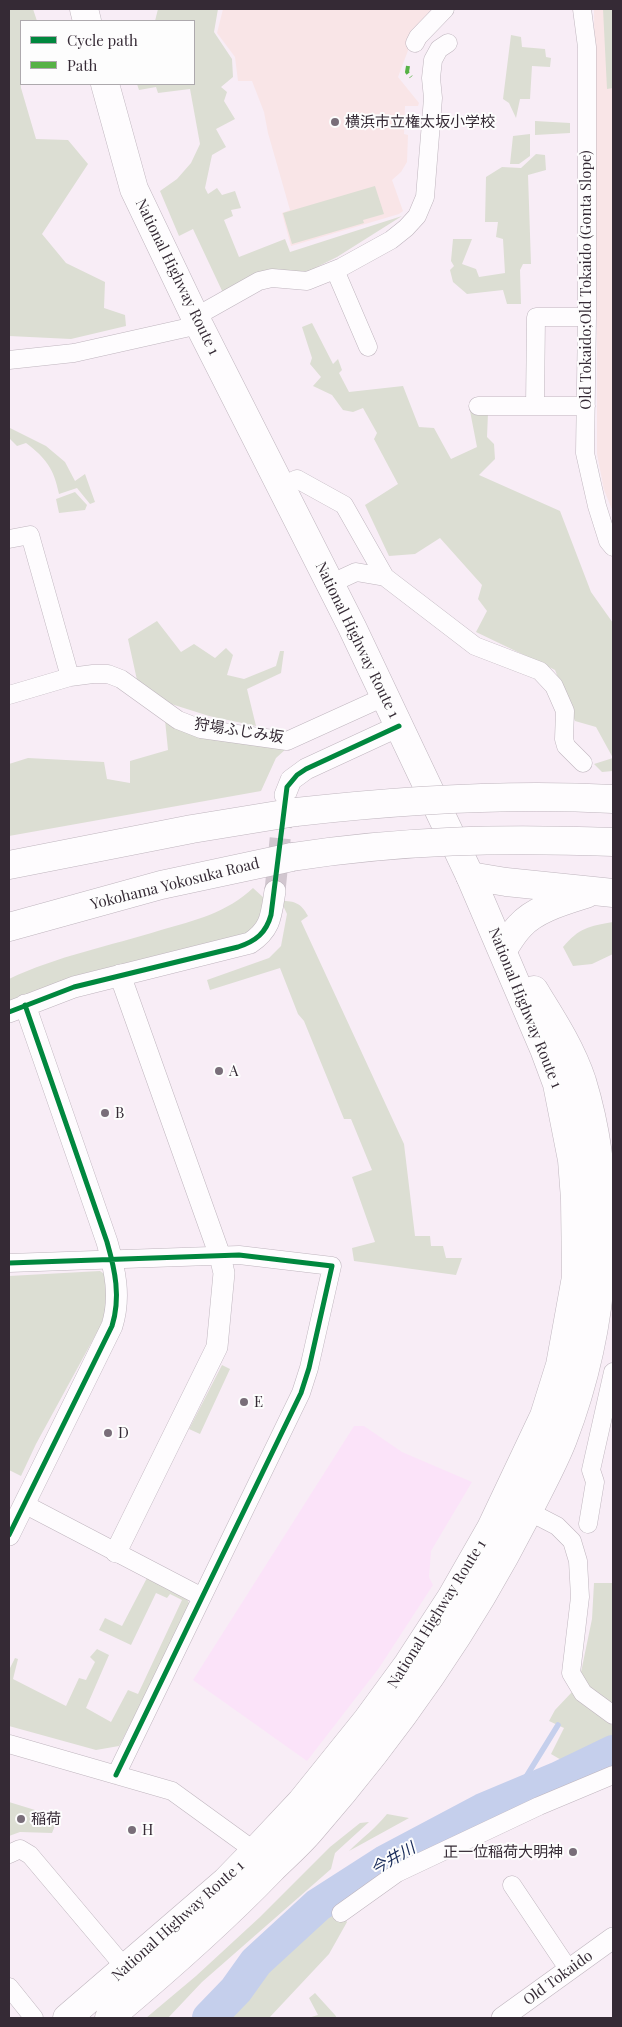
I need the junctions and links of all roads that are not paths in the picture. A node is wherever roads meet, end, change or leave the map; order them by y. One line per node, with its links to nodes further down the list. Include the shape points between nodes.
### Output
1 (445, 9): 3 (street)
2 (582, 9): 7 (street, Old Tokaido;Old Tokaido (Gonta Slope), via 587,47)
3 (415, 43)
4 (448, 43): 6 (street, via 439,49 433,60 428,94 425,197 417,216 390,240)
5 (105, 85): 8 (highway, National Highway Route 1, via 134,188)
6 (335, 270): 8 (street, via 307,281 272,278 259,281); 9 (street)
7 (587, 317): 12 (street, via 536,317); 13 (street, Old Tokaido;Old Tokaido (Gonta Slope))
8 (197, 321): 10 (street, via 74,353); 14 (highway, National Highway Route 1)
9 (368, 347)
10 (9, 360)
11 (478, 406): 12 (street)
12 (535, 406): 13 (street)
13 (586, 406): 16 (street, Old Tokaido;Old Tokaido (Gonta Slope), via 585,453 597,506 608,542)
14 (280, 486): 17 (street, via 297,479 344,505); 18 (highway, National Highway Route 1)
15 (9, 539): 19 (street, via 30,536)
16 (613, 547)
17 (385, 577): 18 (street, via 356,572); 23 (street, via 475,646 540,672 554,686 565,711 566,746)
18 (330, 584): 21 (highway, National Highway Route 1)
19 (70, 677): 20 (street, 狩場ふじみ坂); 21 (street, 狩場ふじみ坂, via 108,674 121,678 178,720 201,729 288,740)
20 (9, 695)
21 (374, 702): 22 (highway, National Highway Route 1)
22 (399, 726): 25 (street, via 306,769 291,780); 30 (highway, National Highway Route 1)
23 (582, 763)
24 (613, 799): 25 (highway, bridge, via 512,796)
25 (291, 803): 27 (highway, via 192,829)
26 (613, 842): 33 (highway, Yokohama Yokosuka Road, bridge, via 532,839 385,845 292,857 161,885)
27 (62, 856): 28 (highway); 29 (highway)
28 (9, 865)
29 (9, 872)
30 (470, 876): 32 (highway); 35 (highway, National Highway Route 1)
31 (275, 891): 37 (street, via 268,926 250,943)
32 (603, 892): 35 (highway, via 564,901)
33 (76, 909): 34 (highway, Yokohama Yokosuka Road); 36 (highway)
34 (9, 927)
35 (499, 935): 42 (highway, National Highway Route 1, via 562,1033 581,1079 602,1185 604,1221)
36 (9, 937)
37 (120, 975): 38 (street, via 74,987); 39 (street)
38 (17, 1008): 40 (street)
39 (220, 1256): 40 (street); 48 (street, via 224,1273 217,1347); 49 (street, via 239,1255 332,1266 301,1393)
40 (112, 1261): 41 (street); 44 (street, via 117,1289 117,1309 112,1326)
41 (9, 1263)
42 (597, 1279): 45 (highway, National Highway Route 1, via 592,1337 563,1440); 55 (highway, National Highway Route 1, via 560,1365 544,1416 491,1528 444,1609 373,1712 301,1802)
43 (613, 1372): 46 (street, via 591,1470 595,1482)
44 (24, 1504): 47 (street); 48 (street)
45 (528, 1511): 50 (street, via 557,1526 572,1541 578,1561 580,1597 571,1673 583,1693); 55 (highway, National Highway Route 1, via 500,1567 407,1710 308,1834)
46 (588, 1524)
47 (9, 1535)
48 (116, 1552): 49 (street)
49 (202, 1597): 52 (street)
50 (613, 1715)
51 (9, 1744): 52 (street)
52 (116, 1775): 55 (street, via 172,1791)
53 (613, 1775): 57 (street, via 397,1873)
54 (9, 1854): 59 (street, via 20,1849 30,1855)
55 (265, 1859): 59 (highway, National Highway Route 1, via 226,1880); 62 (highway, National Highway Route 1, via 238,1904)
56 (512, 1885): 60 (street)
57 (341, 1913)
58 (613, 1938): 60 (street, Old Tokaido)
59 (126, 1969): 62 (street); 64 (highway, National Highway Route 1)
60 (569, 1970): 66 (street, Old Tokaido)
61 (9, 1987): 63 (street)
62 (142, 1990): 65 (highway, National Highway Route 1)
63 (34, 2018)
64 (66, 2018)
65 (109, 2018)
66 (502, 2018)

